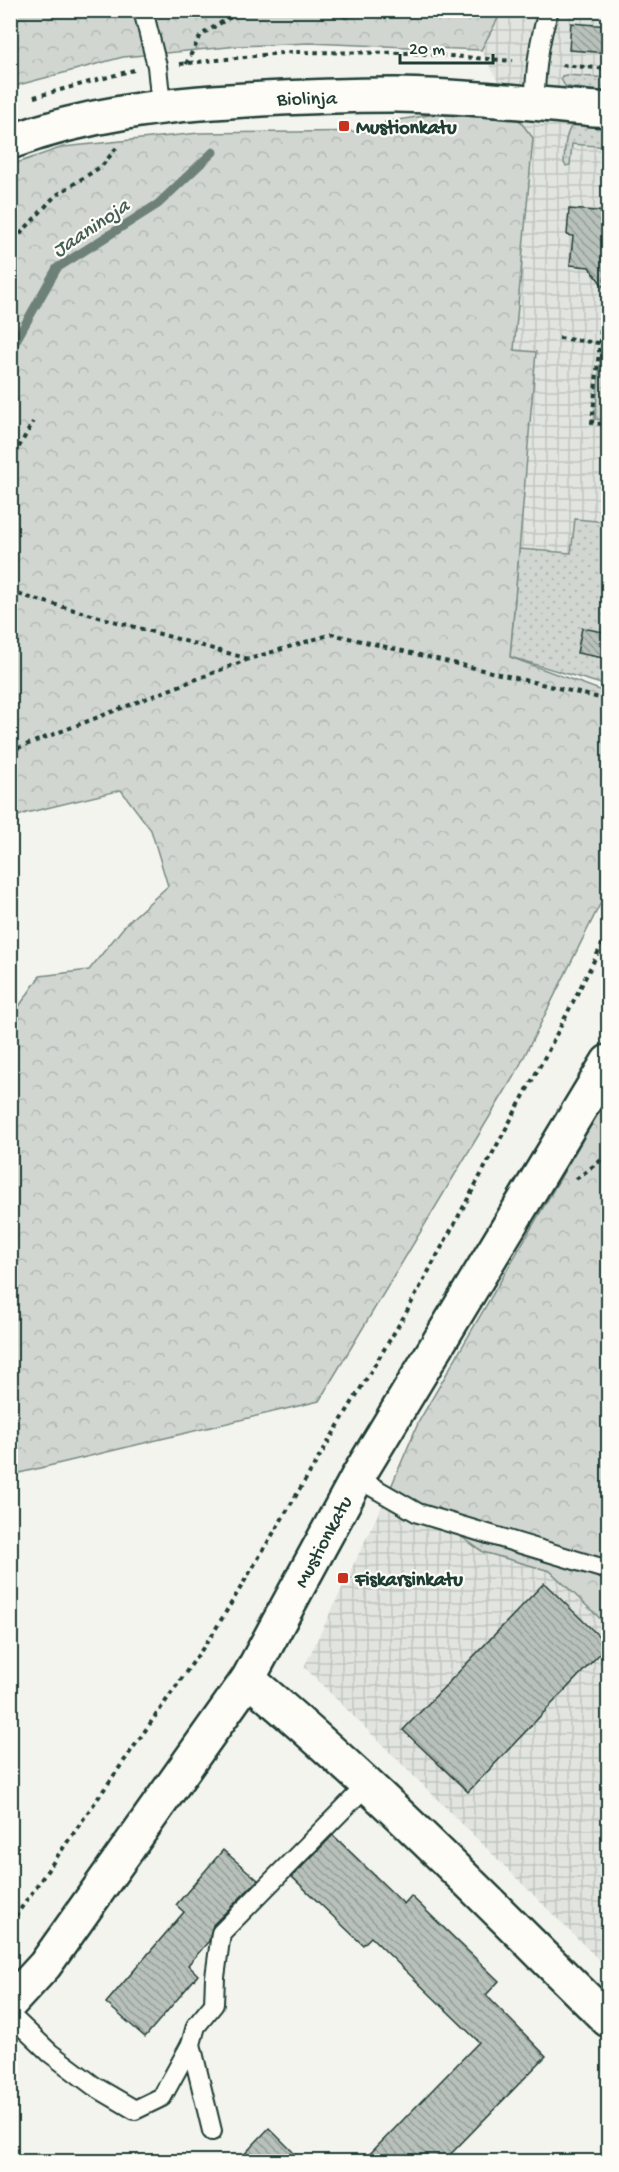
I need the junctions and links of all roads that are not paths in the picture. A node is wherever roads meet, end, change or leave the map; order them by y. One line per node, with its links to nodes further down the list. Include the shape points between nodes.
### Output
1 (143, 10): 4 (lane, via 157,66)
2 (549, 10): 3 (lane, via 537,63)
3 (534, 104): 4 (street, Biolinja, via 396,95 286,97); 5 (street, Biolinja)
4 (161, 106): 6 (street, Biolinja, via 99,117)
5 (609, 110)
6 (10, 142)
7 (609, 1062): 8 (street, Mustionkatu)
8 (357, 1478): 9 (lane, via 418,1513); 10 (street, Mustionkatu)
9 (609, 1570)
10 (248, 1679): 11 (street); 12 (street, Mustionkatu, via 45,1965)
11 (368, 1784): 14 (street); 15 (lane, via 221,1933 214,2004 196,2026)
12 (10, 2003)
13 (10, 2015): 15 (lane, via 85,2080 135,2110 162,2097)
14 (609, 2020)
15 (191, 2044): 16 (lane)
16 (212, 2131)

